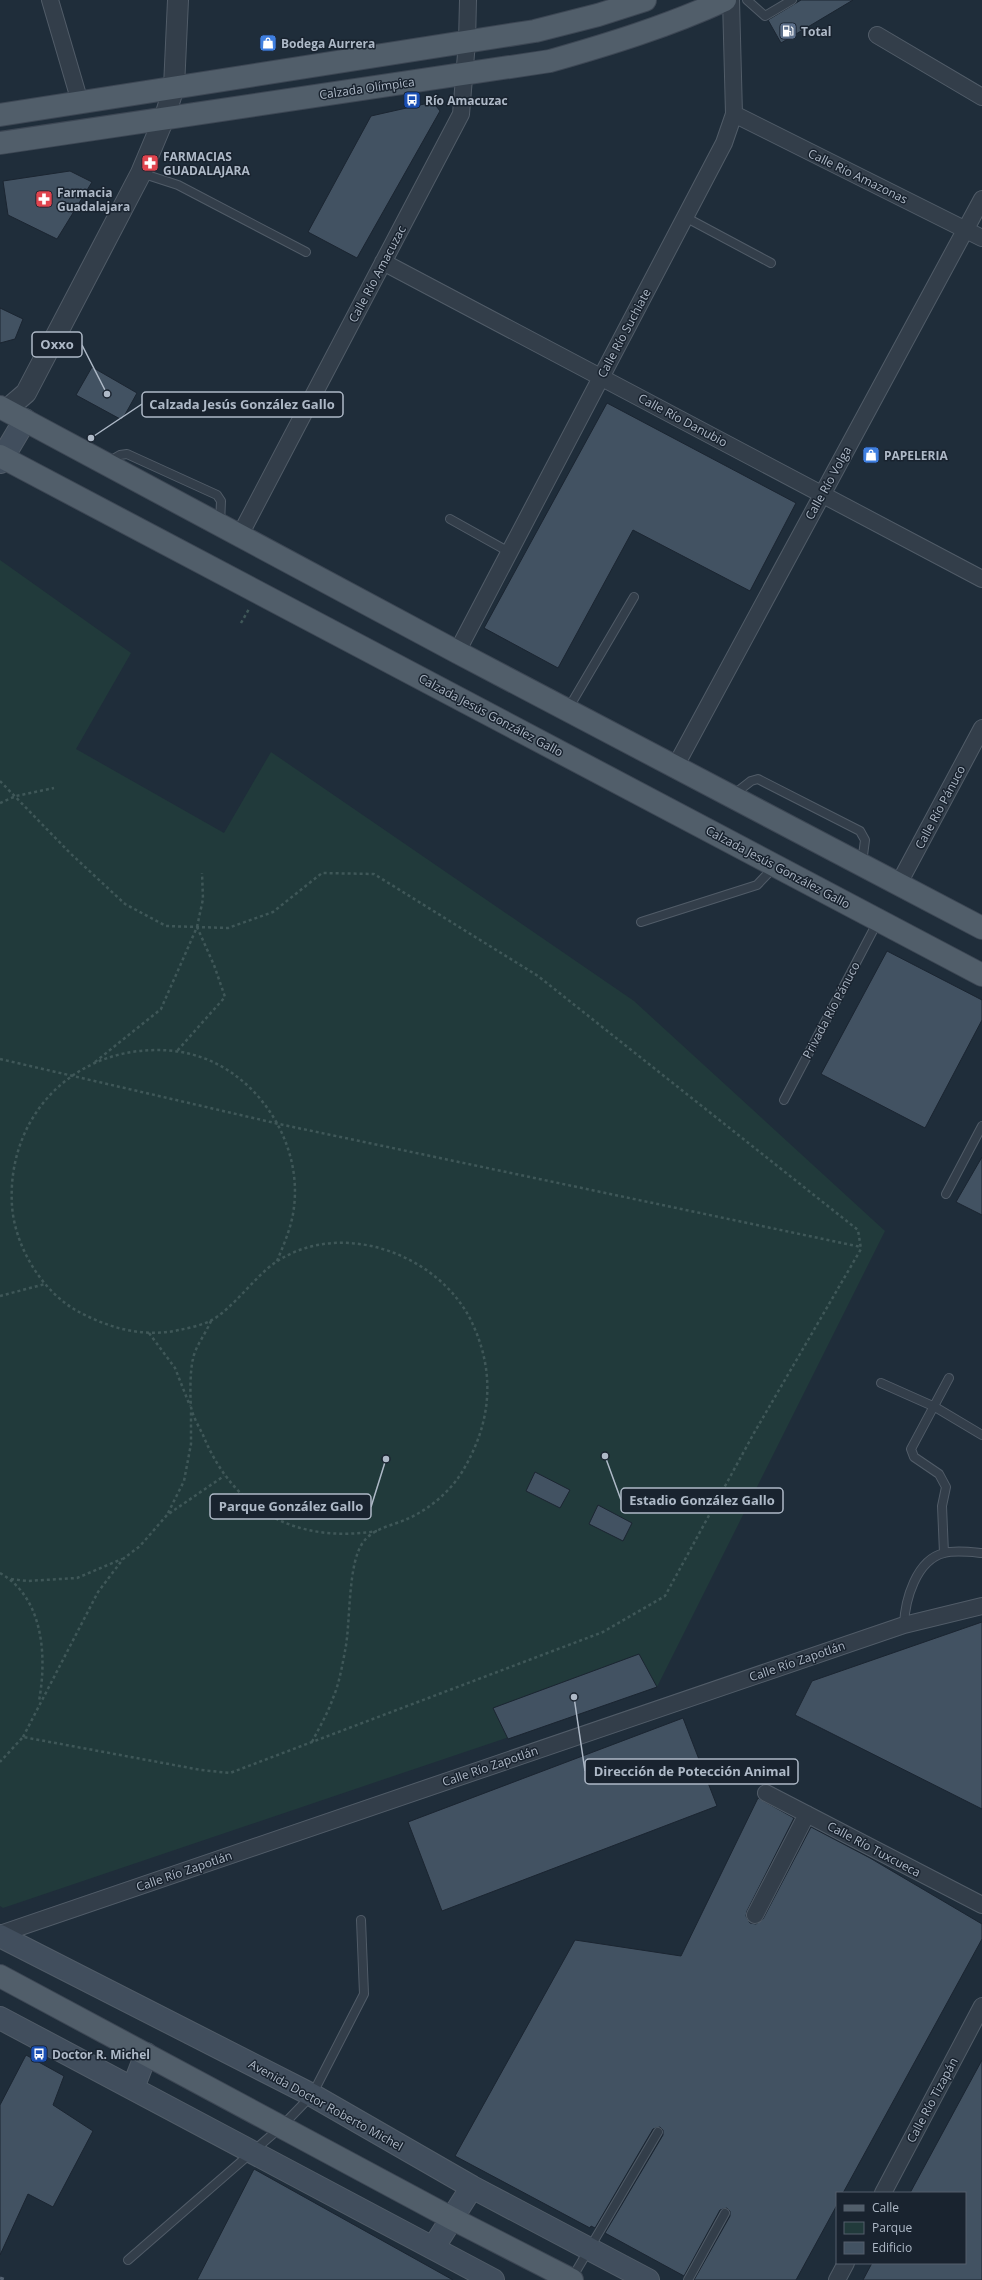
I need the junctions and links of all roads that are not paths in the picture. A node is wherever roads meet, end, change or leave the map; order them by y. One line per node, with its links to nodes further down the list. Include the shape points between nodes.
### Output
1 (50, 0): 14 (street)
2 (178, 0): 12 (street)
3 (468, 0): 10 (street, Calle Río Amacuzac)
4 (645, 0): 10 (main road, via 535,31)
5 (725, 0): 11 (main road, Calzada Olímpica, via 682,19 612,44 550,61)
6 (731, 0): 15 (street, Calle Río Suchiate)
7 (747, 0): 8 (lane, via 765,16)
8 (792, 0)
9 (877, 35): 13 (street)
10 (467, 42): 11 (street, Calle Río Amacuzac); 12 (main road)
11 (464, 75): 17 (main road, Calzada Olímpica); 25 (street, Calle Río Amacuzac, via 460,114)
12 (174, 88): 14 (main road); 17 (street)
13 (982, 97)
14 (80, 102): 16 (main road)
15 (734, 114): 21 (street, Calle Río Suchiate, via 724,142); 22 (street, Calle Río Amazonas)
16 (0, 115)
17 (165, 116): 18 (main road, Calzada Olímpica); 19 (street)
18 (0, 142)
19 (141, 173): 24 (lane, via 178,185); 28 (street)
20 (982, 199): 22 (street, Calle Río Volga)
21 (685, 217): 26 (lane); 27 (street, Calle Río Suchiate)
22 (966, 229): 23 (street, Calle Río Amazonas); 32 (street, Calle Río Volga)
23 (982, 238)
24 (306, 252)
25 (383, 262): 27 (street, Calle Río Danubio); 34 (street, Calle Río Amacuzac)
26 (771, 263)
27 (601, 377): 32 (street, Calle Río Danubio); 35 (street, Calle Río Suchiate)
28 (26, 393): 29 (street); 30 (street)
29 (2, 412): 30 (main road)
30 (25, 420): 31 (main road); 34 (main road)
31 (1, 459): 43 (main road, Calzada Jesús González Gallo)
32 (822, 494): 36 (street, Calle Río Danubio); 41 (street, Calle Río Volga)
33 (450, 519): 35 (lane)
34 (240, 536): 38 (main road)
35 (509, 552): 38 (street, Calle Río Suchiate)
36 (982, 579)
37 (634, 597): 39 (lane)
38 (457, 652): 39 (main road)
39 (567, 710): 41 (main road)
40 (982, 728): 45 (street, Calle Río Pánuco)
41 (675, 767): 42 (main road)
42 (731, 796): 44 (main road); 44 (lane, via 751,781 758,779 860,831 865,840)
43 (775, 866): 46 (main road, Calzada Jesús González Gallo); 47 (lane, via 757,885)
44 (862, 866): 45 (main road)
45 (898, 885): 48 (main road)
46 (878, 920): 49 (main road, Calzada Jesús González Gallo); 50 (lane, Privada Río Pánuco)
47 (641, 922)
48 (982, 928)
49 (982, 975)
50 (784, 1100)
51 (982, 1126): 52 (lane)
52 (946, 1194)
53 (949, 1378): 55 (lane)
54 (881, 1383): 55 (lane)
55 (935, 1407): 56 (lane); 57 (lane, via 912,1449 914,1457 940,1474 946,1487 942,1506)
56 (982, 1435)
57 (944, 1553): 58 (lane); 60 (lane, via 930,1562 914,1581 905,1606)
58 (982, 1553)
59 (982, 1606): 60 (street, Calle Río Zapotlán)
60 (904, 1625): 66 (street, Calle Río Zapotlán)
61 (766, 1793): 62 (street, Calle Río Tuxcueca)
62 (807, 1814): 63 (street, Calle Río Tuxcueca); 64 (street)
63 (982, 1905)
64 (755, 1915)
65 (361, 1920): 72 (lane, via 364,1994)
66 (0, 1935): 72 (main road, Avenida Doctor Roberto Michel)
67 (0, 1976): 70 (main road)
68 (982, 2006): 77 (street, Calle Río Tizapán)
69 (0, 2018): 71 (main road)
70 (146, 2054): 71 (main road); 73 (main road)
71 (133, 2088): 75 (main road)
72 (312, 2095): 73 (lane); 76 (main road, Avenida Doctor Roberto Michel)
73 (281, 2127): 75 (lane); 79 (main road)
74 (658, 2132): 81 (lane)
75 (252, 2152): 80 (main road); 82 (lane)
76 (472, 2187): 79 (main road); 81 (main road, Avenida Doctor Roberto Michel)
77 (884, 2192)
78 (725, 2213): 87 (lane)
79 (453, 2219): 80 (main road); 85 (main road)
80 (433, 2248): 84 (main road)
81 (589, 2249): 85 (lane); 86 (main road, Avenida Doctor Roberto Michel)
82 (128, 2260)
83 (845, 2264): 88 (street)
84 (493, 2280)
85 (571, 2280)
86 (648, 2280)
87 (688, 2280)
88 (837, 2280)

